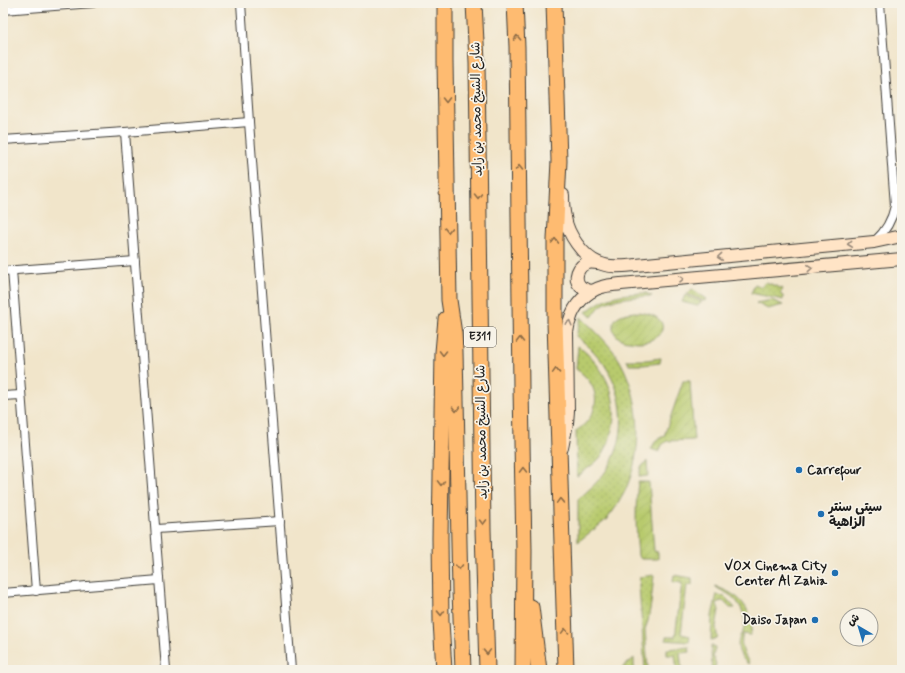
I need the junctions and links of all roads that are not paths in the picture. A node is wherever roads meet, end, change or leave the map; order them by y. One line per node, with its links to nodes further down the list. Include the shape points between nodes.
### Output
1 (93, 3): 9 (street)
2 (242, 3): 11 (street)
3 (436, 3): 10 (highway)
4 (445, 3): 10 (highway)
5 (474, 3): 38 (highway, شارع الشيخ محمد بن زايد / E311, one-way to 38, via 483,529)
6 (515, 3): 30 (highway, one-way to 6)
7 (554, 3): 14 (highway)
8 (880, 3): 15 (street)
9 (3, 10)
10 (445, 61): 24 (highway, one-way to 24)
11 (249, 122): 12 (street); 28 (street)
12 (125, 132): 13 (street); 20 (street)
13 (3, 140)
14 (559, 161): 21 (street, via 565,218 569,232 586,255); 27 (highway, one-way to 14, via 555,322)
15 (895, 206): 16 (street); 18 (street, via 890,222)
16 (902, 214)
17 (902, 236): 18 (street)
18 (874, 242): 21 (street, one-way to 21, via 623,266)
19 (902, 259): 23 (street, one-way to 19, via 621,284)
20 (134, 261): 22 (street); 29 (street)
21 (598, 263): 23 (street, via 586,263 577,273 576,278 581,287)
22 (7, 270): 25 (street)
23 (592, 291): 27 (street, one-way to 23, via 568,411 569,320 574,309)
24 (449, 300): 36 (highway, one-way to 36, via 444,346 440,538); 37 (highway, one-way to 37, via 455,351)
25 (21, 395): 26 (street); 32 (street)
26 (3, 396)
27 (559, 458): 41 (highway, one-way to 27)
28 (280, 521): 29 (street); 35 (street)
29 (156, 529): 31 (street)
30 (524, 551): 39 (highway); 40 (highway)
31 (159, 580): 32 (street); 34 (street)
32 (36, 591): 33 (street)
33 (3, 593)
34 (166, 670)
35 (291, 670)
36 (444, 670)
37 (463, 670)
38 (488, 670)
39 (523, 670)
40 (539, 670)
41 (566, 670)

